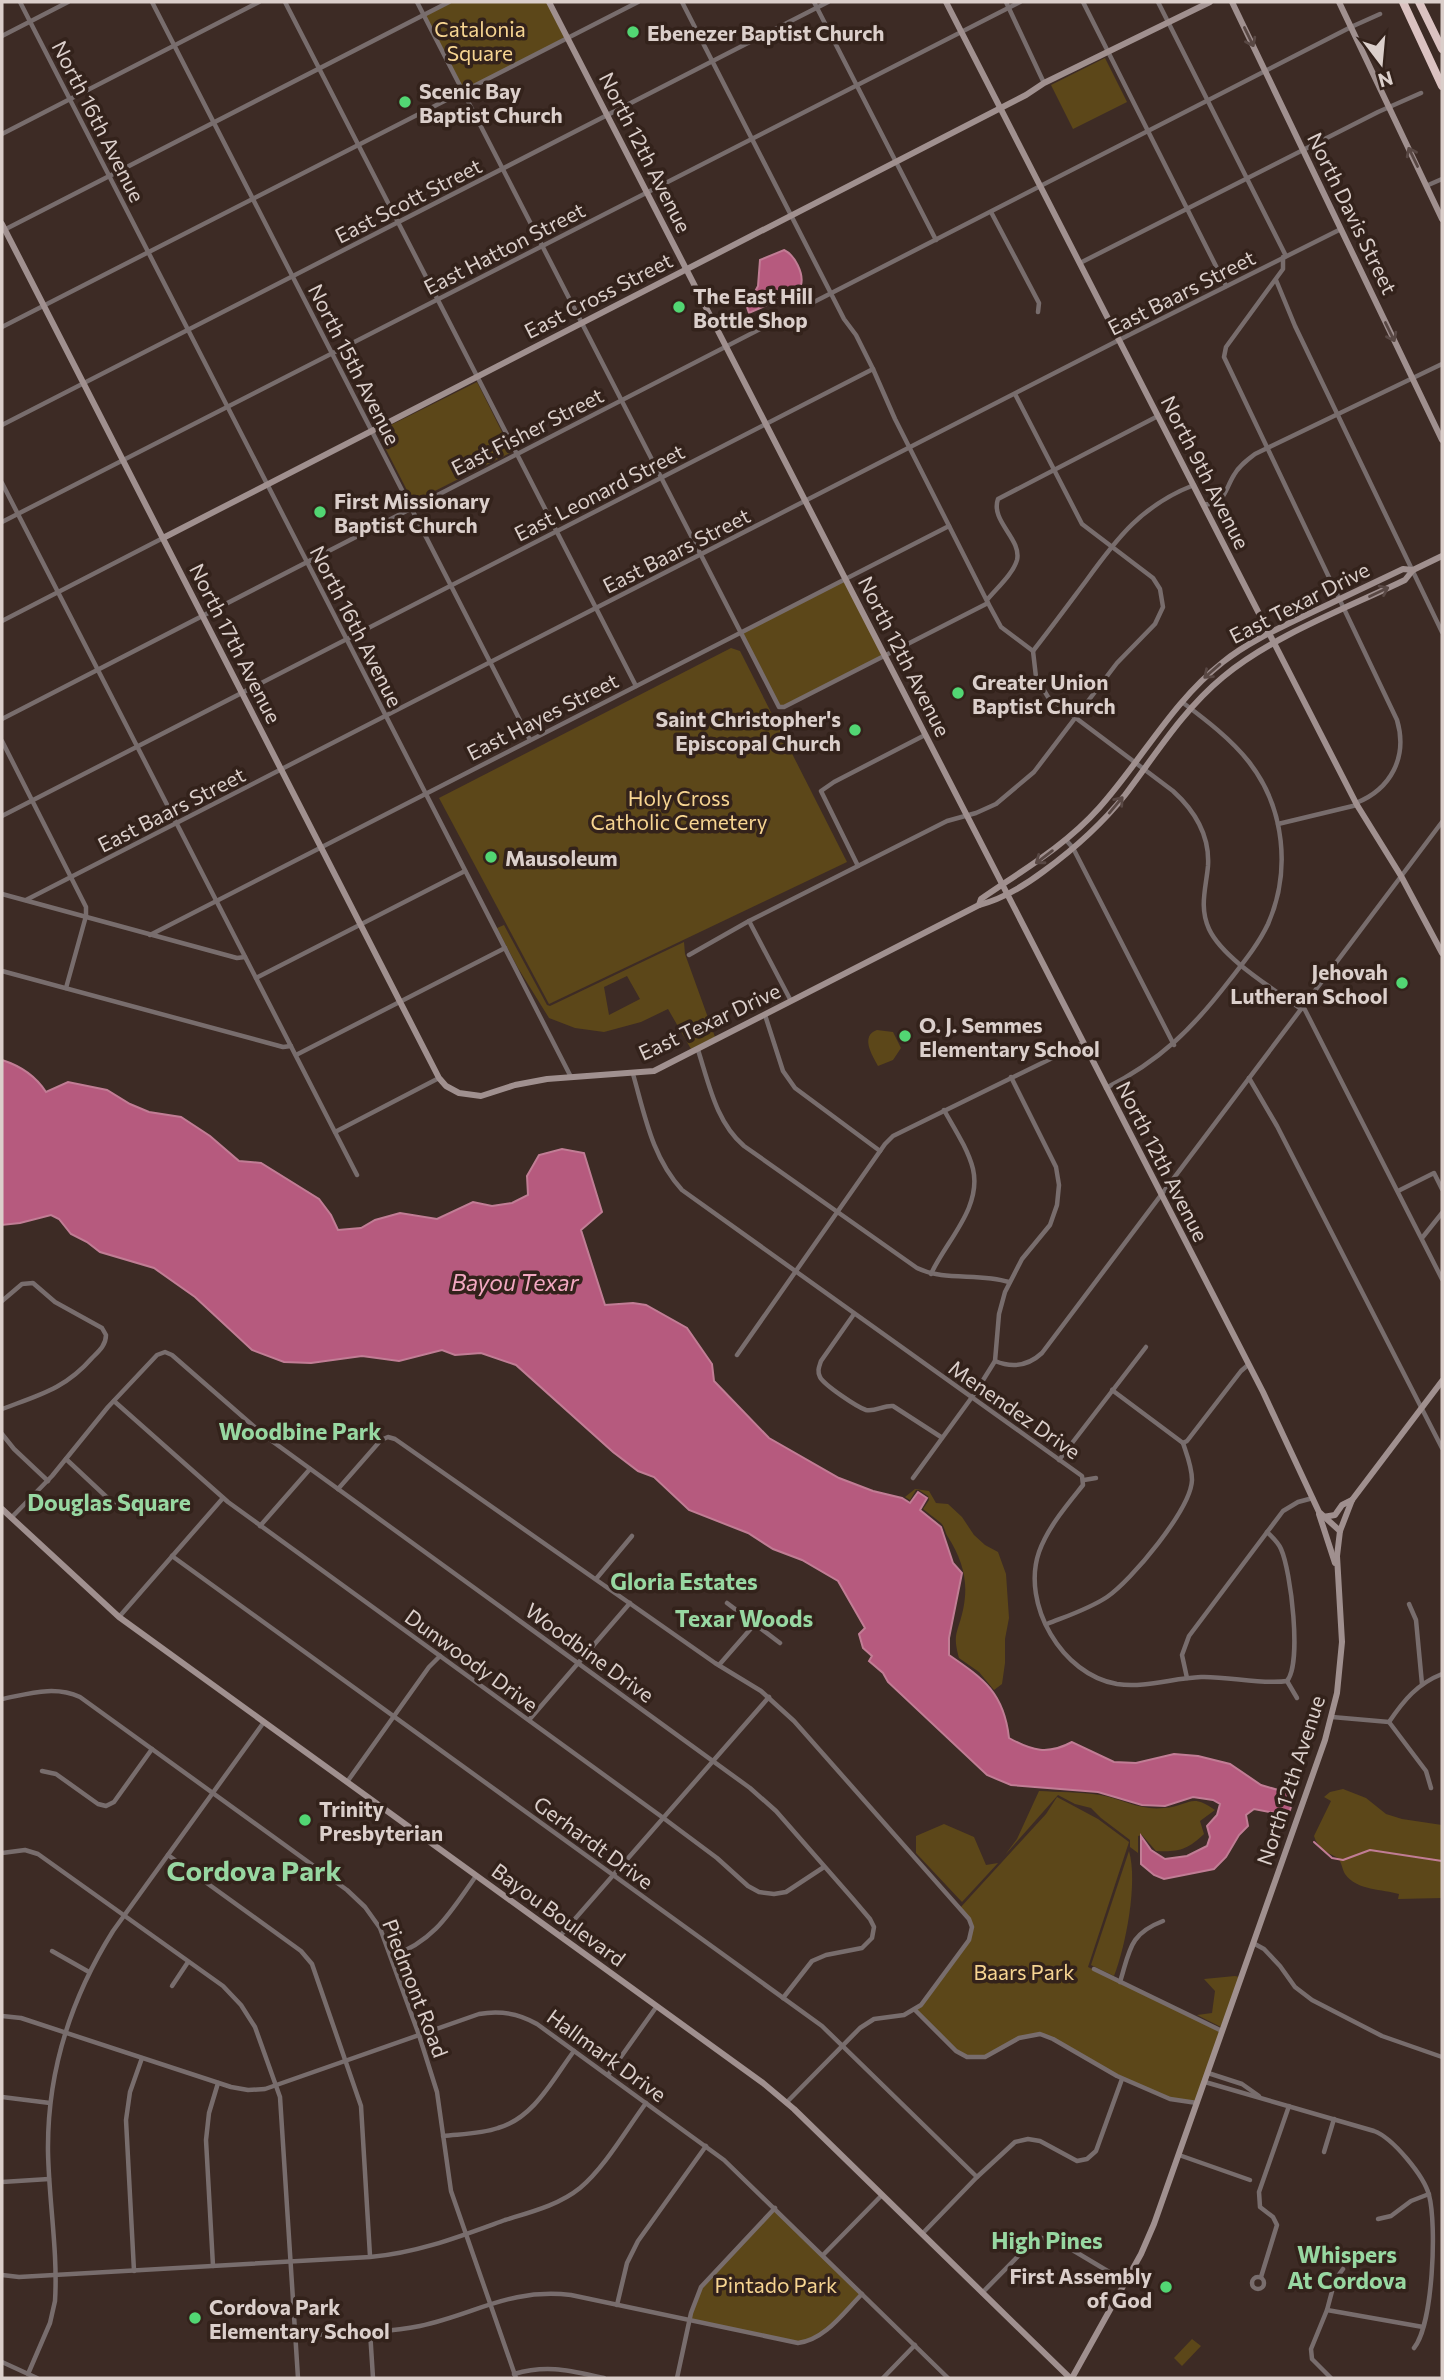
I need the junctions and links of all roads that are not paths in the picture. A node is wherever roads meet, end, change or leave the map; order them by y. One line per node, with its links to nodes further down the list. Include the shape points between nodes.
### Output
1 (20, 2): 27 (street, North 16th Avenue)
2 (68, 2): 27 (street)
3 (152, 2): 33 (street, North 15th Avenue)
4 (259, 2): 33 (street)
5 (285, 2): 37 (street)
6 (417, 2): 25 (street)
7 (449, 2): 25 (street)
8 (549, 2): 32 (street, North 12th Avenue)
9 (638, 2): 32 (street)
10 (682, 2): 36 (street)
11 (814, 2): 23 (street)
12 (828, 2): 23 (street, East Scott Street)
13 (946, 2): 30 (street, North 9th Avenue)
14 (1006, 2): 24 (street)
15 (1020, 2): 24 (street, East Hatton Street)
16 (1083, 2): 35 (street)
17 (1158, 2): 28 (street)
18 (1210, 2): 28 (street, East Cross Street)
19 (1232, 2): 38 (street, North Davis Street, one-way to 38)
20 (1339, 2): 29 (street)
21 (1403, 2): 41 (highway)
22 (1419, 2): 34 (highway)
23 (817, 8): 36 (street, East Scott Street); 40 (street)
24 (1009, 8): 30 (street, East Hatton Street); 39 (street)
25 (424, 15): 37 (street); 42 (street)
26 (1380, 15): 29 (street)
27 (30, 21): 31 (street); 44 (street, North 16th Avenue)
28 (1168, 22): 35 (street, East Cross Street); 45 (street)
29 (1351, 27): 38 (street); 47 (street)
30 (961, 32): 40 (street, East Hatton Street); 46 (street, North 9th Avenue)
31 (2, 36)
32 (568, 38): 42 (street); 48 (street, North 12th Avenue)
33 (174, 45): 44 (street); 49 (street, North 15th Avenue)
34 (1442, 49)
35 (1107, 51): 39 (street, East Cross Street); 50 (street)
36 (712, 61): 48 (street, East Scott Street); 52 (street)
37 (320, 68): 49 (street); 53 (street)
38 (1266, 72): 45 (street); 54 (street, North Davis Street)
39 (1044, 83): 46 (street, East Cross Street)
40 (857, 85): 52 (street, East Hatton Street); 55 (street)
41 (1442, 86)
42 (463, 91): 53 (street); 56 (street)
43 (1421, 93): 47 (street)
44 (69, 99): 51 (street); 57 (street, North 16th Avenue)
45 (1208, 101): 50 (street); 58 (street)
46 (1000, 107): 55 (street, East Cross Street); 60 (street, North 9th Avenue)
47 (1389, 108): 54 (street); 61 (street, one-way to 47)
48 (607, 115): 56 (street, East Scott Street); 62 (street, North 12th Avenue)
49 (214, 122): 57 (street); 63 (street, North 15th Avenue)
50 (1147, 132): 60 (street); 64 (street)
51 (2, 134)
52 (752, 139): 62 (street, East Hatton Street); 66 (street)
53 (359, 145): 63 (street); 68 (street)
54 (1304, 150): 58 (street); 70 (street, North Davis Street)
55 (896, 162): 66 (street, East Cross Street); 71 (street)
56 (503, 169): 68 (street, East Scott Street); 72 (street)
57 (109, 176): 69 (street); 73 (street, North 16th Avenue)
58 (1247, 179): 64 (street); 74 (street)
59 (1442, 179): 61 (street)
60 (1040, 186): 65 (street); 75 (street, North 9th Avenue)
61 (1426, 186): 67 (street)
62 (647, 192): 72 (street, East Hatton Street); 76 (street, North 12th Avenue)
63 (253, 199): 73 (street); 77 (street, North 15th Avenue)
64 (1186, 209): 75 (street); 79 (street)
65 (991, 212): 71 (street); 84 (street, via 1039,303)
66 (792, 216): 76 (street, East Cross Street); 80 (street)
67 (1442, 219)
68 (398, 222): 77 (street, East Scott Street); 81 (street)
69 (3, 228): 83 (street, North 17th Avenue)
70 (1341, 229): 74 (street, East Baars Street); 95 (street, North Davis Street, one-way to 95)
71 (936, 240): 80 (street)
72 (542, 246): 81 (street, East Hatton Street); 85 (street)
73 (148, 253): 83 (street); 88 (street, North 16th Avenue)
74 (1284, 257): 78 (street); 79 (street, East Baars Street)
75 (1080, 263): 89 (street, North 9th Avenue)
76 (687, 270): 85 (street, East Cross Street); 90 (street, North 12th Avenue)
77 (293, 276): 88 (street, East Scott Street); 91 (street, North 15th Avenue)
78 (1275, 280): 100 (street); 107 (street, via 1226,346 1224,358)
79 (1226, 286): 89 (street, East Baars Street)
80 (831, 293): 82 (street); 93 (street)
81 (438, 299): 91 (street, East Hatton Street); 94 (street)
82 (810, 304)
83 (44, 306): 87 (street); 96 (street, North 17th Avenue)
84 (1038, 312)
85 (582, 323): 94 (street, East Cross Street); 98 (street)
86 (768, 325): 90 (street, East Fisher Street)
87 (2, 327)
88 (188, 330): 96 (street, East Scott Street); 99 (street, North 16th Avenue)
89 (1119, 340): 97 (street, East Baars Street); 101 (street, North 9th Avenue)
90 (726, 347): 98 (street, East Fisher Street); 102 (street, North 12th Avenue)
91 (332, 353): 99 (street, East Hatton Street); 104 (street, North 15th Avenue)
92 (1442, 364): 95 (street)
93 (873, 369): 102 (street, East Leonard Street); 106 (street)
94 (478, 377): 104 (street, East Cross Street); 108 (street)
95 (1413, 379): 100 (street); 105 (street, North Davis Street)
96 (83, 384): 103 (street, East Scott Street); 109 (street, North 17th Avenue)
97 (1015, 394): 106 (street, East Baars Street); 110 (street)
98 (622, 400): 108 (street, East Fisher Street); 111 (street)
99 (227, 407): 109 (street, East Hatton Street); 113 (street, North 16th Avenue)
100 (1338, 414): 107 (street); 127 (street)
101 (1157, 416): 110 (street); 114 (street, North 9th Avenue)
102 (766, 424): 111 (street, East Leonard Street); 115 (street, North 12th Avenue)
103 (2, 425)
104 (372, 431): 113 (street, East Cross Street); 117 (street, North 15th Avenue)
105 (1442, 440)
106 (910, 448): 115 (street, East Baars Street); 120 (street)
107 (1267, 448): 116 (street, via 1239,468 1221,500); 131 (street)
108 (517, 454): 117 (street, East Fisher Street); 121 (street)
109 (123, 460): 118 (street, East Hatton Street); 122 (street, North 17th Avenue)
110 (1053, 469): 123 (street, via 1082,524); 132 (street, via 998,499 996,507 1016,549 1016,561)
111 (662, 478): 121 (street, East Leonard Street); 124 (street)
112 (2, 483): 118 (street)
113 (267, 485): 122 (street, East Cross Street); 126 (street, North 16th Avenue)
114 (1194, 485): 116 (street, North 9th Avenue); 123 (street, via 1154,505)
115 (805, 501): 124 (street, East Baars Street); 128 (street, North 12th Avenue)
116 (1204, 504): 139 (street, North 9th Avenue)
117 (412, 508): 126 (street, East Fisher Street); 129 (street, North 15th Avenue)
118 (18, 514): 119 (street, East Hatton Street); 130 (street)
119 (2, 522)
120 (949, 526): 128 (street, East Hayes Street); 132 (street)
121 (557, 531): 129 (street, East Leonard Street); 133 (street)
122 (163, 538): 130 (street, East Cross Street); 135 (street, North 17th Avenue)
123 (1111, 547): 142 (street); 151 (street, via 1153,578 1163,607 1155,624 1116,663)
124 (701, 555): 133 (street, East Baars Street); 137 (street)
125 (1442, 556): 127 (street, East Texar Drive)
126 (307, 562): 135 (street, East Fisher Street); 140 (street, North 16th Avenue)
127 (1413, 570): 131 (street, East Texar Drive, via 1403,569); 134 (street, East Texar Drive, one-way to 127, via 1405,580); 138 (street)
128 (845, 579): 137 (street, East Hayes Street); 143 (street, North 12th Avenue)
129 (451, 585): 140 (street, East Leonard Street); 144 (street, North 15th Avenue)
130 (58, 592): 136 (street, East Cross Street); 145 (street)
131 (1340, 599): 134 (street); 139 (street, East Texar Drive)
132 (988, 602): 142 (street, via 1001,627); 143 (street)
133 (597, 609): 144 (street, East Baars Street); 146 (street)
134 (1345, 609): 141 (street, East Texar Drive); 162 (street, via 1397,720 1401,739 1397,764 1388,781)
135 (202, 616): 145 (street, East Fisher Street); 147 (street, North 17th Avenue)
136 (2, 621)
137 (741, 632): 143 (street, via 779,707); 146 (street, East Hayes Street)
138 (1442, 632)
139 (1269, 633): 141 (street, North 9th Avenue); 148 (street, East Texar Drive, one-way to 148, via 1222,662)
140 (346, 639): 147 (street, East Leonard Street); 150 (street, North 16th Avenue)
141 (1273, 643): 149 (street, East Texar Drive, via 1223,677); 162 (street, North 9th Avenue)
142 (1033, 651): 151 (street, via 1041,687)
143 (884, 655): 153 (street, North 12th Avenue)
144 (491, 662): 150 (street, East Baars Street); 154 (street, North 15th Avenue)
145 (98, 670): 152 (street, East Fisher Street); 156 (street)
146 (636, 686): 154 (street, East Hayes Street)
147 (242, 693): 156 (street, East Leonard Street); 159 (street, North 17th Avenue)
148 (1181, 702): 149 (street); 157 (street, East Texar Drive)
149 (1190, 708): 158 (street, East Texar Drive); 167 (street, via 1249,763 1267,791)
150 (386, 716): 159 (street, East Baars Street); 160 (street, North 16th Avenue)
151 (1076, 718): 157 (street); 163 (street, via 1021,784 996,804)
152 (2, 719)
153 (925, 735): 163 (street, North 12th Avenue); 171 (street, via 821,791)
154 (530, 740): 160 (street, East Hayes Street)
155 (2, 741): 161 (street)
156 (137, 746): 161 (street, East Leonard Street); 166 (street)
157 (1135, 762): 158 (street); 168 (street, East Texar Drive, via 1098,809)
158 (1144, 769): 170 (street, East Texar Drive, one-way to 158); 189 (street, via 1182,799 1200,824 1208,856 1202,901 1206,921 1221,947)
159 (281, 770): 166 (street, East Baars Street); 169 (street, North 17th Avenue)
160 (425, 794): 169 (street, East Hayes Street); 172 (street, North 16th Avenue)
161 (32, 800): 164 (street, East Leonard Street); 174 (street)
162 (1357, 804): 167 (street); 173 (street, North 9th Avenue)
163 (966, 815): 171 (street); 175 (street, North 12th Avenue)
164 (2, 816)
165 (1442, 822): 173 (street)
166 (177, 823): 174 (street, East Baars Street); 179 (street)
167 (1278, 824): 189 (street, via 1282,866 1277,897 1261,936)
168 (1066, 839): 170 (street); 175 (street, East Texar Drive, one-way to 175)
169 (321, 848): 179 (street, East Hayes Street); 183 (street, North 17th Avenue)
170 (1073, 848): 177 (street, East Texar Drive); 198 (street)
171 (858, 866): 182 (street)
172 (465, 871): 183 (street); 185 (street, North 16th Avenue)
173 (1401, 876): 186 (street, North 9th Avenue); 195 (street)
174 (72, 877): 178 (street, East Baars Street); 181 (street)
175 (1002, 885): 177 (street, North 12th Avenue); 180 (street, East Texar Drive)
176 (2, 894): 178 (street)
177 (1007, 895): 180 (street, East Texar Drive); 197 (street, North 12th Avenue)
178 (26, 901): 181 (street)
179 (216, 901): 184 (street, East Hayes Street); 188 (street)
180 (979, 905): 194 (street, East Texar Drive)
181 (86, 917): 184 (street); 192 (street)
182 (749, 922): 187 (street); 194 (street)
183 (360, 924): 191 (street); 193 (street, North 17th Avenue)
184 (150, 935): 188 (street)
185 (505, 948): 193 (street); 203 (street, North 16th Avenue)
186 (1442, 953)
187 (689, 956)
188 (245, 957): 191 (street)
189 (1242, 965): 195 (street); 198 (street)
190 (2, 971): 192 (street)
191 (256, 978): 199 (street)
192 (66, 988): 199 (street, via 272,1045)
193 (400, 1001): 201 (street); 205 (street, North 17th Avenue)
194 (791, 1001): 196 (street, East Texar Drive)
195 (1302, 1008): 206 (street); 213 (street)
196 (765, 1015): 200 (street, East Texar Drive); 210 (street, via 783,1071 795,1088)
197 (1083, 1043): 204 (street); 207 (street, North 12th Avenue)
198 (1174, 1045): 207 (street)
199 (291, 1046): 201 (street)
200 (698, 1049): 202 (street, East Texar Drive, via 654,1071); 215 (street, via 719,1114 731,1133)
201 (296, 1055): 209 (street)
202 (633, 1074): 203 (street, East Texar Drive); 218 (street, Menendez Drive, via 654,1148 673,1180 691,1198)
203 (570, 1077): 205 (street, East Texar Drive, via 531,1081 473,1096 453,1090)
204 (1011, 1077): 208 (street); 221 (street, via 1052,1158 1059,1185 1050,1225)
205 (439, 1078): 209 (street)
206 (1250, 1078): 214 (street); 233 (street)
207 (1106, 1088): 214 (street, North 12th Avenue)
208 (944, 1110): 210 (street, via 901,1130); 219 (street, via 970,1160 975,1188 970,1206)
209 (335, 1132): 211 (street)
210 (880, 1151): 215 (street)
211 (357, 1175)
212 (1442, 1189): 213 (street, via 1434,1173)
213 (1398, 1191): 217 (street)
214 (1161, 1195): 226 (street, via 1042,1353 1022,1365); 227 (street, North 12th Avenue)
215 (839, 1212): 218 (street); 219 (street)
216 (1442, 1213): 217 (street)
217 (1422, 1238): 220 (street)
218 (796, 1272): 223 (street, Menendez Drive); 225 (street)
219 (931, 1274): 221 (street)
220 (1442, 1279)
221 (1009, 1282): 226 (street, via 999,1314)
222 (2, 1301): 232 (street, via 22,1284 33,1283 106,1335 105,1343 70,1380)
223 (854, 1314): 230 (street, Menendez Drive); 235 (street, via 821,1361 821,1378 862,1408 893,1406)
224 (1146, 1347): 229 (street)
225 (737, 1355)
226 (995, 1361): 230 (street)
227 (1248, 1365): 236 (street); 247 (street, North 12th Avenue)
228 (1442, 1381): 233 (street)
229 (1112, 1391): 236 (street); 239 (street)
230 (971, 1398): 235 (street); 239 (street, Menendez Drive)
231 (114, 1401): 238 (street); 240 (street, Woodbine Drive, via 165,1352); 246 (street, Dunwoody Drive)
232 (2, 1409)
233 (1421, 1410): 237 (street); 248 (street)
234 (2, 1434): 244 (street)
235 (942, 1437): 241 (street)
236 (1184, 1443): 264 (street, via 1192,1481 1177,1516 1116,1590)
237 (1442, 1448)
238 (66, 1459): 244 (street); 249 (street)
239 (1059, 1460): 243 (street, Menendez Drive)
240 (310, 1469): 245 (street, Woodbine Drive); 253 (street)
241 (913, 1478)
242 (1097, 1478): 243 (street)
243 (1084, 1480): 264 (street, Menendez Drive, via 1039,1553 1036,1588)
244 (48, 1481): 252 (street)
245 (338, 1489): 259 (street, via 381,1440 396,1439); 268 (street, Woodbine Drive)
246 (223, 1498): 253 (street, Dunwoody Drive); 257 (street)
247 (1313, 1498): 251 (street, North 12th Avenue); 255 (street, via 1290,1505)
248 (1353, 1500): 251 (street, via 1335,1515); 254 (street)
249 (114, 1504)
250 (2, 1509): 252 (street, Bayou Boulevard)
251 (1321, 1515): 254 (street, North 12th Avenue); 258 (street)
252 (11, 1518): 263 (street, Bayou Boulevard)
253 (260, 1526): 267 (street, Dunwoody Drive)
254 (1340, 1531): 258 (street, North 12th Avenue)
255 (1267, 1532): 271 (street, via 1185,1642 1182,1662); 272 (street, via 1282,1551 1291,1590 1293,1652)
256 (632, 1536): 259 (street)
257 (172, 1556): 263 (street); 277 (street, Gerhardt Drive)
258 (1338, 1571): 278 (street, North 12th Avenue, via 1342,1642)
259 (596, 1579): 261 (street)
260 (727, 1603): 265 (street)
261 (630, 1604): 268 (street); 269 (street)
262 (1409, 1604): 273 (street, via 1416,1620)
263 (119, 1617): 280 (street, Bayou Boulevard)
264 (1047, 1624): 271 (street, Menendez Drive, via 1071,1661 1093,1677 1128,1685)
265 (754, 1625): 266 (street); 269 (street)
266 (780, 1643)
267 (440, 1656): 277 (street); 279 (street, Dunwoody Drive)
268 (578, 1663): 279 (street); 283 (street, Woodbine Drive)
269 (719, 1665): 274 (street)
270 (1442, 1674): 273 (street)
271 (1186, 1678): 272 (street, Menendez Drive)
272 (1287, 1681): 275 (street)
273 (1422, 1684): 281 (street)
274 (769, 1697): 283 (street); 307 (street, via 969,1919 970,1940)
275 (1297, 1698)
276 (2, 1699): 282 (street, Piedmont Road, via 48,1690 72,1693)
277 (393, 1717): 285 (street); 292 (street, Gerhardt Drive)
278 (1332, 1717): 281 (street); 297 (street, North 12th Avenue)
279 (529, 1720): 288 (street, Dunwoody Drive)
280 (264, 1722): 285 (street, Bayou Boulevard); 287 (street)
281 (1389, 1722): 286 (street, via 1426,1771)
282 (152, 1749): 284 (street, via 114,1802 106,1806 56,1774); 287 (street, Piedmont Road)
283 (712, 1760): 288 (street); 291 (street, Woodbine Drive, via 764,1800)
284 (42, 1771)
285 (347, 1782): 293 (street, Bayou Boulevard)
286 (1431, 1788)
287 (213, 1793): 290 (street); 299 (street, Piedmont Road, via 357,1899 380,1928)
288 (662, 1817): 291 (street, Dunwoody Drive, via 759,1892 786,1892); 292 (street)
289 (2, 1853): 294 (street, via 25,1850 38,1854)
290 (168, 1855): 294 (street); 316 (street, via 307,1957)
291 (824, 1867): 305 (street, Woodbine Drive, via 870,1919 873,1938 862,1948 812,1961)
292 (612, 1874): 296 (street); 305 (street, Gerhardt Drive)
293 (476, 1876): 296 (street, Bayou Boulevard); 299 (street, via 432,1934)
294 (124, 1915): 300 (street); 302 (street)
295 (1163, 1921): 303 (street, via 1137,1936)
296 (559, 1936): 306 (street, Bayou Boulevard)
297 (1254, 1943): 309 (street, North 12th Avenue); 315 (street, via 1312,2000 1382,2036)
298 (52, 1951): 302 (street)
299 (391, 1956): 311 (street, Piedmont Road)
300 (188, 1962): 304 (street); 322 (street, via 223,1986 249,2016)
301 (1094, 1969): 303 (street)
302 (89, 1972): 310 (street)
303 (1120, 1982): 309 (street)
304 (172, 1986)
305 (783, 1998): 312 (street, Gerhardt Drive)
306 (657, 2006): 318 (street); 325 (street, Bayou Boulevard)
307 (915, 2010): 312 (street, via 874,2020); 319 (street, via 967,2057 985,2057 1019,2038 1040,2035)
308 (2, 2016): 310 (street, Hallmark Drive)
309 (1223, 2031): 317 (street, North 12th Avenue)
310 (65, 2032): 314 (street, Hallmark Drive); 326 (street)
311 (419, 2035): 313 (street, Hallmark Drive, via 479,2014 509,2013 537,2024); 316 (street, Hallmark Drive); 331 (street, Piedmont Road, via 437,2092)
312 (842, 2045): 325 (street); 335 (street, Gerhardt Drive)
313 (574, 2050): 318 (street, Hallmark Drive); 331 (street, via 534,2105 518,2119 494,2130)
314 (142, 2057): 321 (street, Hallmark Drive); 350 (street, via 126,2120)
315 (1442, 2057)
316 (347, 2060): 322 (street, Hallmark Drive); 346 (street, via 362,2115)
317 (1208, 2073): 320 (street, North 12th Avenue); 324 (street, via 1242,2084)
318 (608, 2075): 327 (street, Hallmark Drive)
319 (1122, 2078): 328 (street, via 1170,2099); 335 (street, via 1092,2156 1077,2161 1040,2141 1021,2140 1008,2146)
320 (1205, 2082): 324 (street); 328 (street, North 12th Avenue)
321 (218, 2083): 322 (street, Hallmark Drive, via 248,2090); 348 (street, via 206,2140)
322 (276, 2085): 347 (street, via 282,2105)
323 (2, 2097): 326 (street)
324 (1260, 2097): 329 (street)
325 (787, 2102): 340 (street, Bayou Boulevard)
326 (50, 2103): 336 (street)
327 (646, 2103): 332 (street, Hallmark Drive); 343 (street, via 595,2172 570,2195)
328 (1197, 2104): 334 (street, North 12th Avenue)
329 (1289, 2106): 330 (street); 353 (street, via 1259,2192 1261,2207 1277,2225)
330 (1334, 2119): 333 (street); 339 (street, via 1389,2139)
331 (443, 2136): 343 (street, Piedmont Road, via 451,2191)
332 (706, 2146): 341 (street, Hallmark Drive); 358 (street, via 638,2241 627,2263)
333 (1324, 2152)
334 (1180, 2155): 337 (street); 354 (street, North 12th Avenue)
335 (977, 2177): 344 (street)
336 (49, 2179): 338 (street); 352 (street)
337 (1250, 2180)
338 (2, 2182)
339 (1429, 2194): 342 (street); 361 (street, via 1433,2262)
340 (882, 2195): 344 (street, Bayou Boulevard); 345 (street)
341 (775, 2208): 345 (street, Hallmark Drive); 360 (street, via 708,2278)
342 (1378, 2219)
343 (466, 2234): 346 (street, via 408,2253); 357 (street, Piedmont Road)
344 (922, 2234): 355 (street, Bayou Boulevard)
345 (823, 2255): 356 (street, Hallmark Drive)
346 (370, 2256): 347 (street)
347 (292, 2261): 348 (street); 363 (street)
348 (213, 2266): 350 (street)
349 (1343, 2269): 359 (street)
350 (134, 2271): 352 (street)
351 (2, 2275): 352 (street)
352 (55, 2276): 367 (street, via 53,2312)
353 (1261, 2277)
354 (1126, 2282): 355 (street, via 1054,2239 1044,2238 1031,2243); 376 (street, North 12th Avenue)
355 (982, 2292): 376 (street, Bayou Boulevard)
356 (862, 2294): 360 (street, via 822,2334 806,2342); 364 (street, Hallmark Drive)
357 (490, 2304): 358 (street, via 543,2293); 362 (street, via 420,2326); 368 (street, Piedmont Road)
358 (617, 2305): 360 (street)
359 (1327, 2310): 361 (street); 377 (street, via 1311,2349 1312,2359)
360 (689, 2320): 373 (street)
361 (1423, 2327): 365 (street)
362 (370, 2331): 363 (street); 371 (street)
363 (296, 2336): 370 (street)
364 (915, 2345): 374 (street); 375 (street, Hallmark Drive)
365 (1414, 2348)
366 (2, 2362): 367 (street)
367 (28, 2375): 369 (street)
368 (515, 2376): 372 (street, via 553,2368)
369 (37, 2378)
370 (299, 2378)
371 (373, 2378)
372 (604, 2378)
373 (677, 2378)
374 (883, 2378)
375 (948, 2378)
376 (1071, 2378)
377 (1331, 2378)

